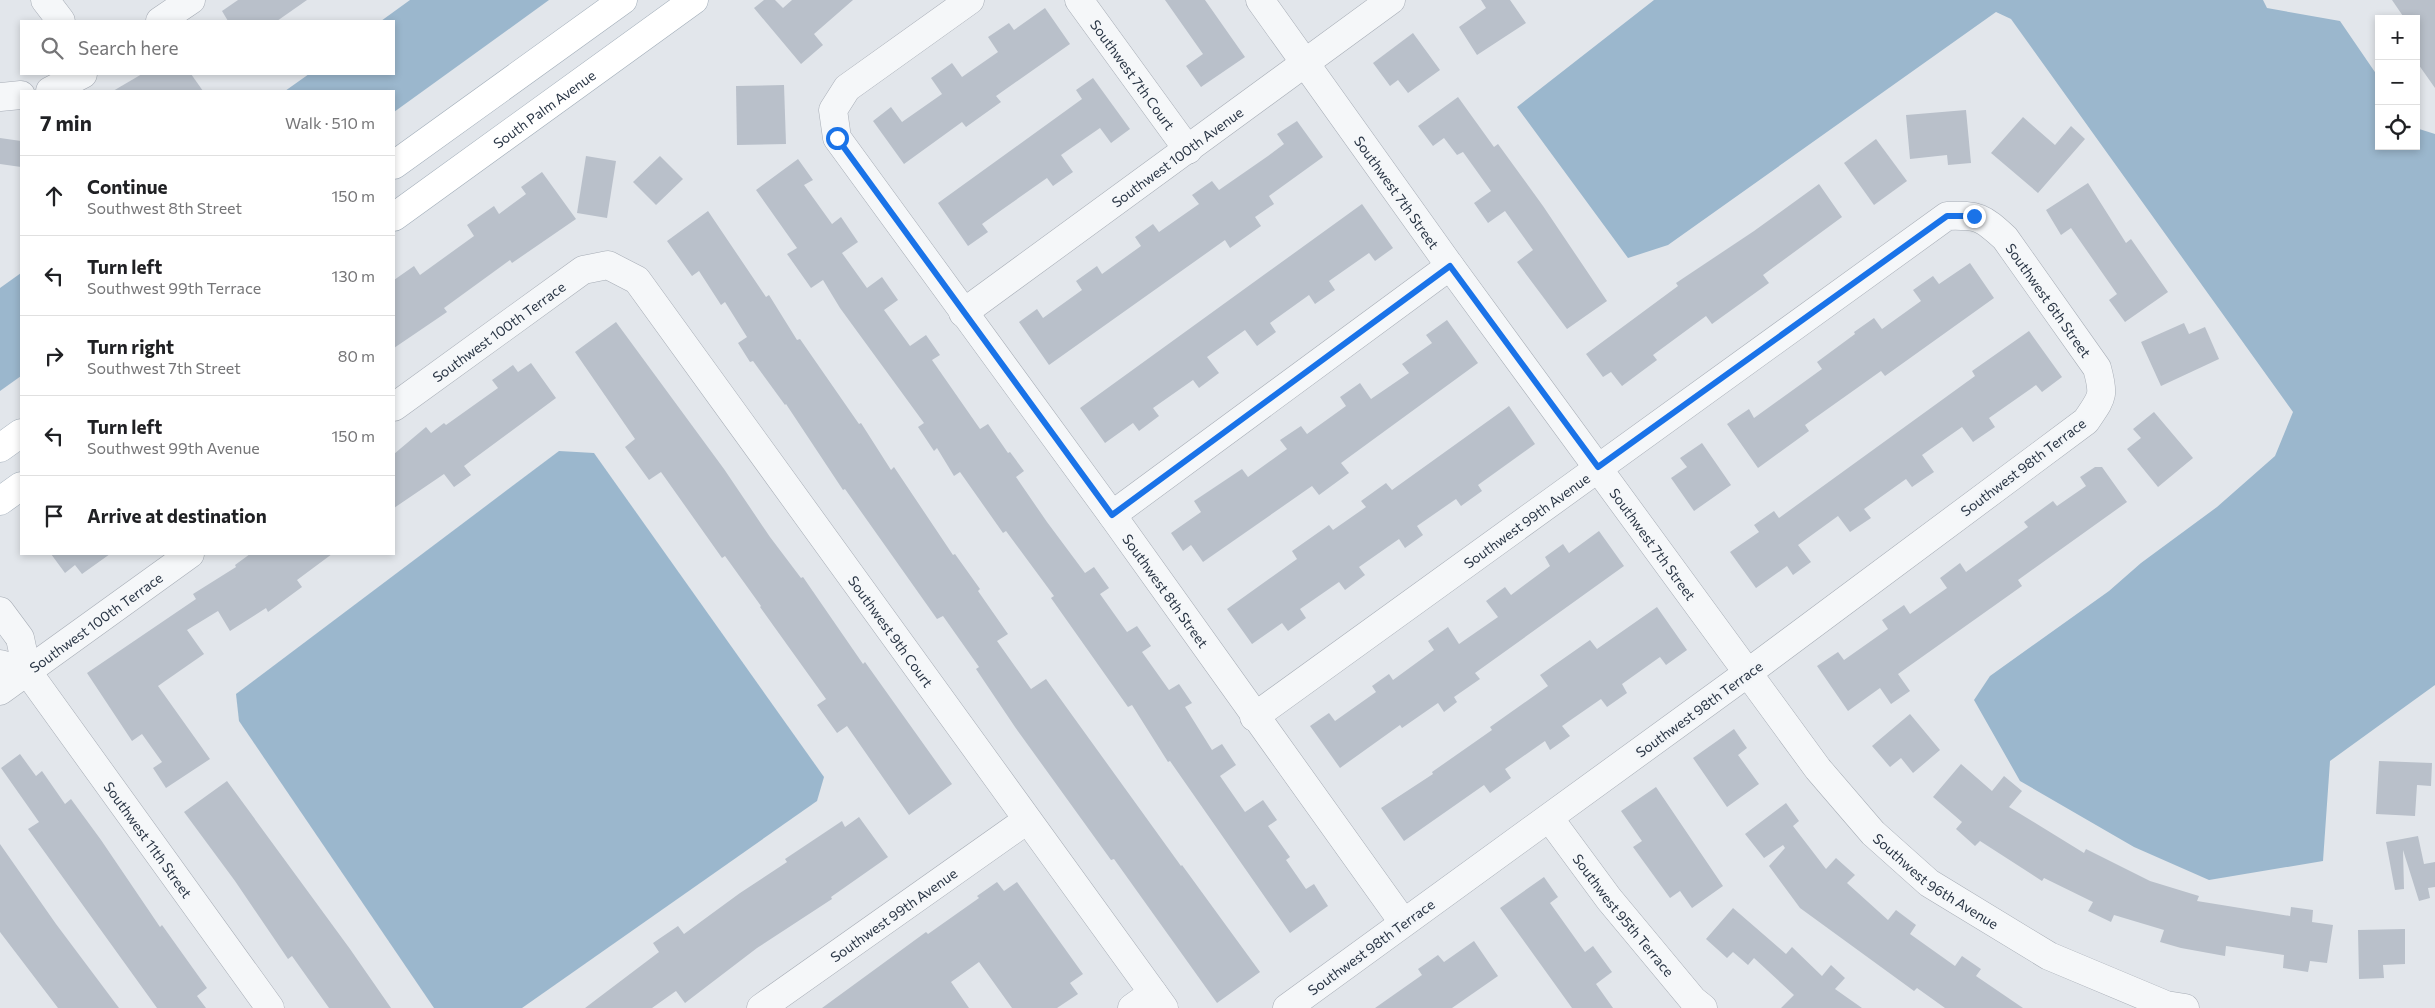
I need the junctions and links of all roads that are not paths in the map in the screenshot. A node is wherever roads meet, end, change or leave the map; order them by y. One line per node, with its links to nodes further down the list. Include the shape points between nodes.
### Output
1 (45, 0): 9 (street)
2 (190, 0): 10 (street)
3 (622, 0): 17 (main road)
4 (694, 0): 18 (main road, South Palm Avenue)
5 (970, 0): 22 (street, Southwest 8th Street, via 847,88 833,110 837,138)
6 (1079, 0): 16 (street, Southwest 7th Court)
7 (1260, 0): 11 (street, Southwest 7th Street)
8 (1391, 0): 11 (street, Southwest 100th Avenue)
9 (60, 20)
10 (161, 20)
11 (1306, 63): 16 (street, Southwest 100th Avenue); 21 (street, Southwest 7th Street)
12 (81, 75): 13 (street)
13 (52, 90)
14 (20, 95): 15 (street)
15 (0, 97)
16 (1188, 150): 22 (street, Southwest 100th Avenue)
17 (395, 164)
18 (395, 216)
19 (1974, 216): 23 (street, Southwest 6th Street, via 1988,222 2005,238 2096,368 2102,389); 27 (street, Southwest 99th Avenue, via 1947,216)
20 (608, 265): 24 (street, Southwest 100th Terrace, via 583,270); 39 (street, Southwest 9th Court, via 637,280)
21 (1450, 266): 27 (street, Southwest 7th Street); 30 (street)
22 (962, 313): 30 (street, Southwest 8th Street)
23 (2101, 399): 35 (street, Southwest 98th Terrace, via 2086,421)
24 (395, 406)
25 (20, 434): 26 (main road)
26 (0, 448)
27 (1598, 467): 35 (street, Southwest 7th Street); 37 (street, Southwest 99th Avenue)
28 (20, 487): 29 (main road)
29 (0, 501)
30 (1112, 515): 37 (street, Southwest 8th Street)
31 (189, 555): 34 (street, Southwest 100th Terrace)
32 (0, 611): 34 (street, Southwest 11th Street, via 20,638)
33 (0, 664): 34 (street)
34 (27, 671): 36 (street, Southwest 100th Terrace); 43 (street, Southwest 11th Street)
35 (1749, 672): 38 (street, Southwest 98th Terrace); 46 (street, Southwest 96th Avenue, via 1824,776 1873,833 1929,883 2049,956 2166,1005)
36 (0, 691)
37 (1254, 717): 40 (street, Southwest 8th Street)
38 (1550, 819): 40 (street, Southwest 98th Terrace); 42 (street, Southwest 95th Terrace)
39 (1027, 820): 41 (street, Southwest 9th Court); 44 (street, Southwest 99th Avenue)
40 (1403, 922): 45 (street, Southwest 98th Terrace)
41 (1150, 1003)
42 (1694, 1006)
43 (270, 1008)
44 (761, 1008)
45 (1287, 1008)
46 (2185, 1008)

